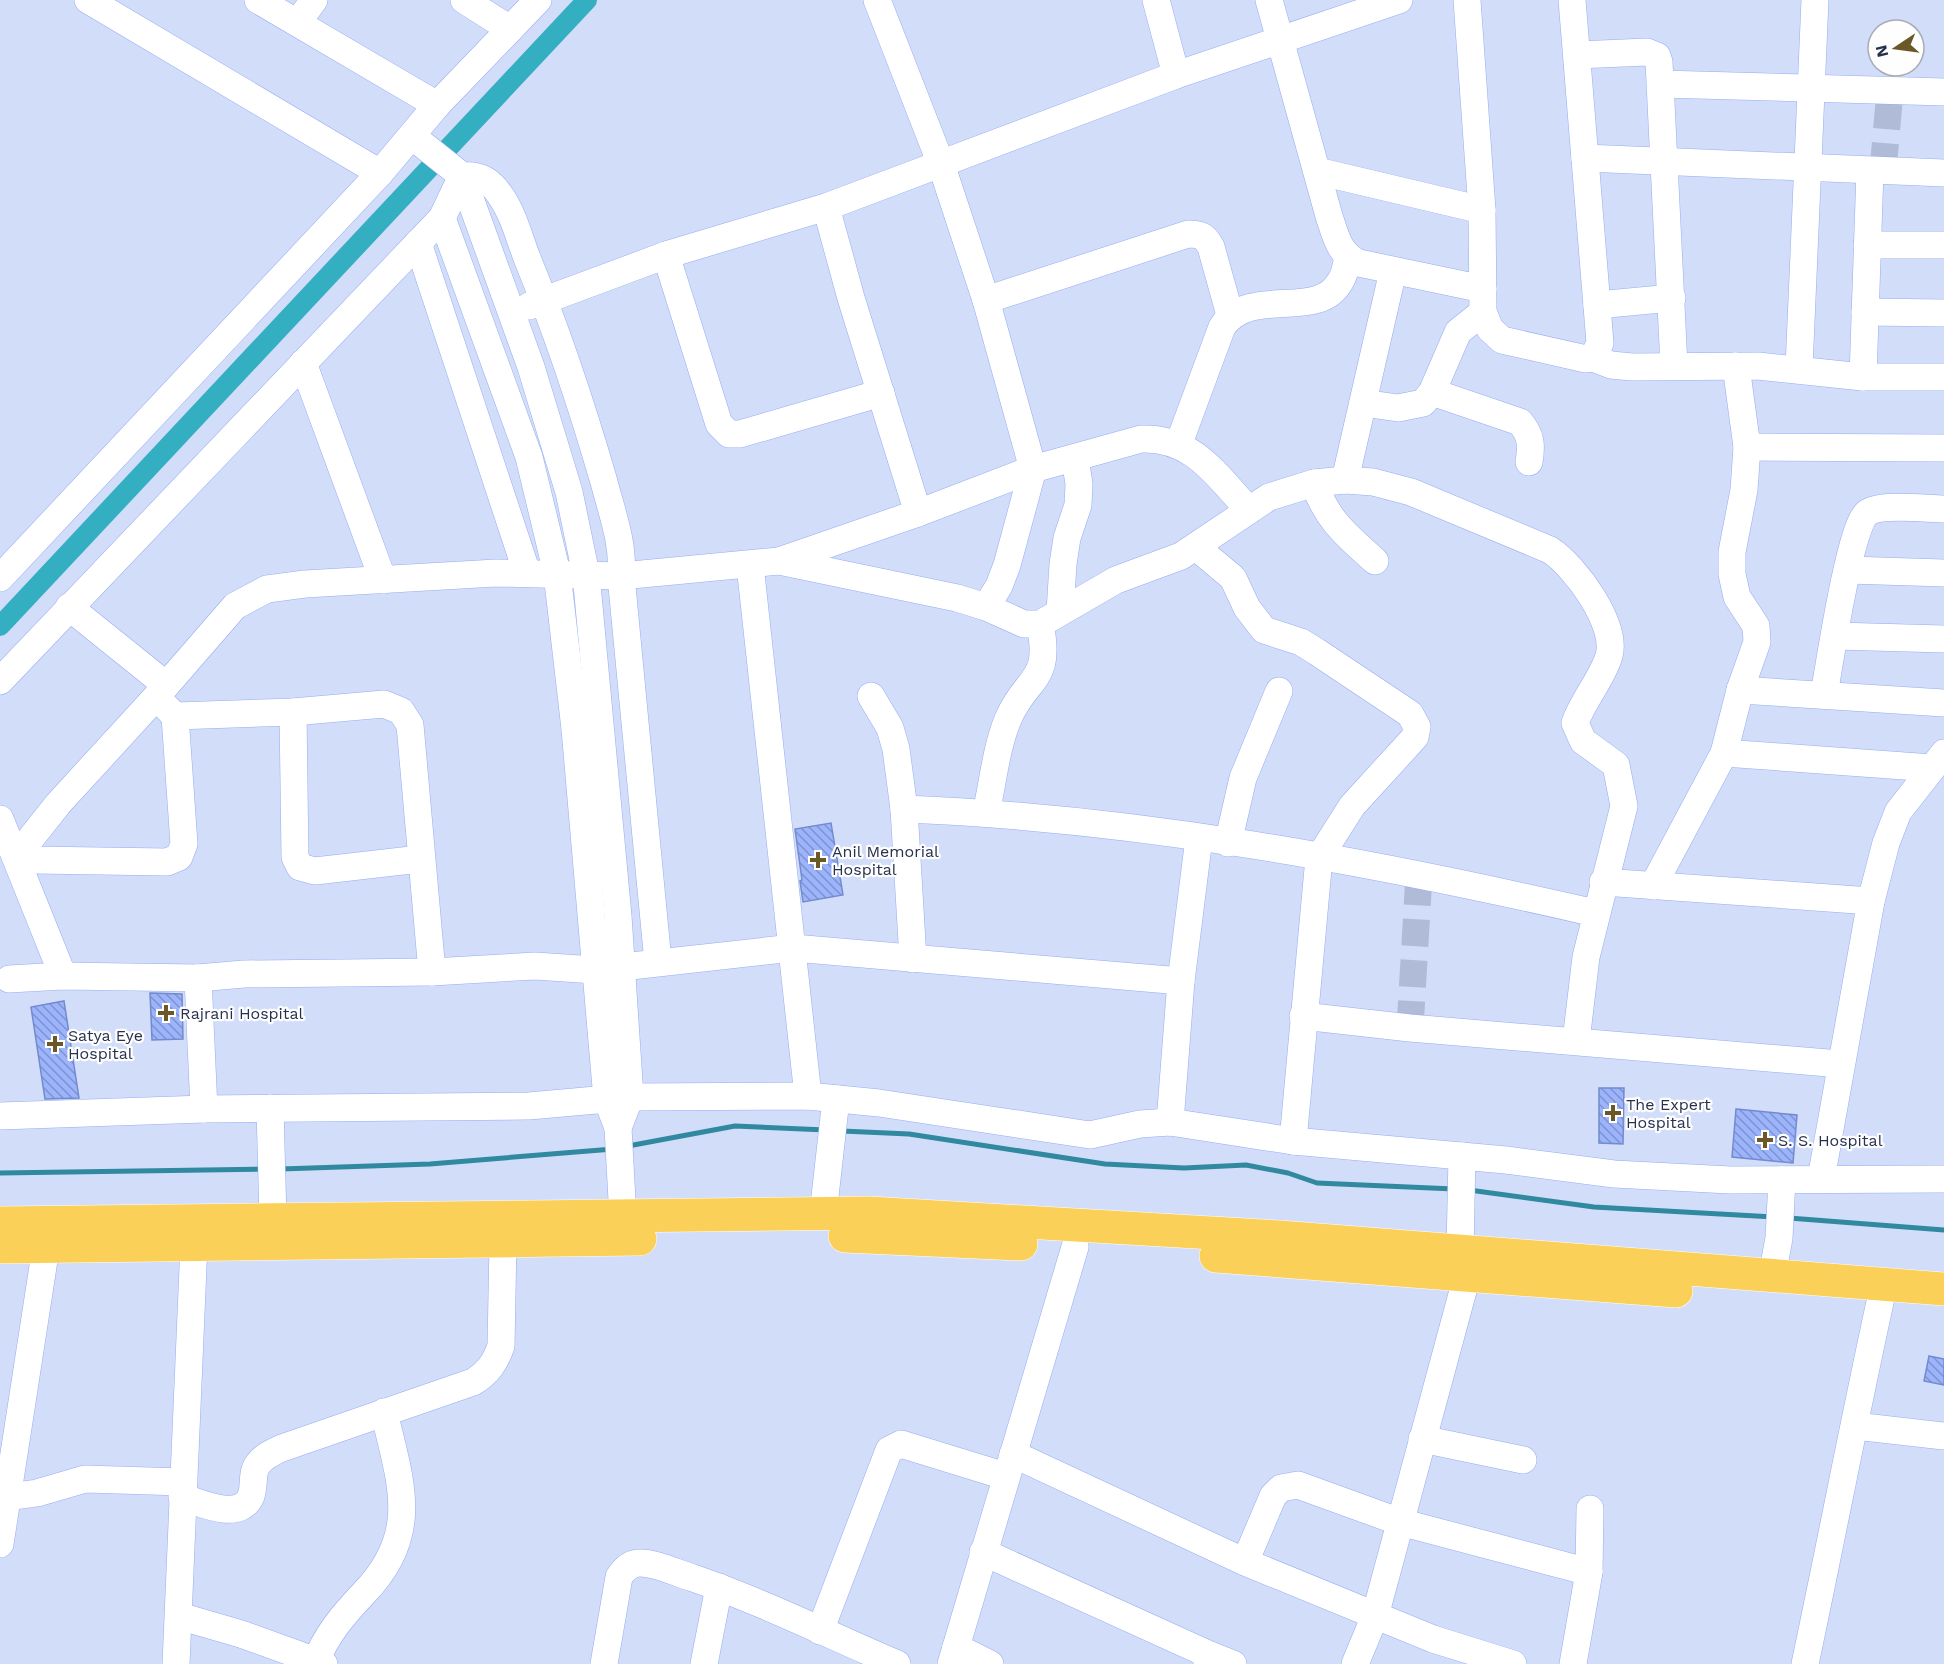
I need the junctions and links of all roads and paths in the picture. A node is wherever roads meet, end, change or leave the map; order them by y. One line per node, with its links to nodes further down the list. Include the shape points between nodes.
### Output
1 (88, 0): 30 (street)
2 (258, 0): 13 (street)
3 (314, 0): 13 (street)
4 (464, 0): 14 (street)
5 (538, 0): 14 (street)
6 (877, 0): 25 (street)
7 (1156, 0): 17 (street)
8 (1269, 0): 15 (street)
9 (1399, 0): 15 (street)
10 (1467, 0): 33 (street)
11 (1572, 0): 16 (street)
12 (1815, 0): 19 (street)
13 (298, 22): 21 (street)
14 (510, 29): 21 (street)
15 (1281, 40): 17 (street); 27 (street)
16 (1577, 55): 18 (street, via 1653,53 1659,62); 23 (street)
17 (1176, 75): 25 (street)
18 (1660, 84): 19 (street); 24 (street)
19 (1810, 89): 20 (street); 26 (street)
20 (1944, 92)
21 (437, 105): 22 (street)
22 (418, 140): 29 (street); 30 (street)
23 (1585, 158): 24 (street); 45 (street)
24 (1664, 162): 26 (street); 41 (street)
25 (940, 164): 32 (street); 42 (street)
26 (1808, 167): 28 (street); 55 (street)
27 (1317, 171): 33 (street); 39 (street, via 1339,245)
28 (1870, 171): 31 (street); 36 (street)
29 (458, 172): 34 (street); 44 (street, via 484,179 499,193); 48 (street)
30 (380, 173): 82 (street)
31 (1944, 173)
32 (826, 207): 38 (street); 59 (street)
33 (1482, 210): 43 (street)
34 (442, 218): 35 (street); 46 (street)
35 (418, 243): 52 (street); 77 (street)
36 (1868, 245): 37 (street); 47 (street)
37 (1944, 245)
38 (666, 255): 44 (street); 59 (street, via 719,424 729,434)
39 (1348, 258): 40 (street); 50 (street, via 1342,280 1320,299 1255,306)
40 (1393, 271): 43 (street); 60 (street)
41 (1672, 298): 45 (street); 53 (street)
42 (986, 300): 50 (street, via 1188,234 1199,234 1211,247); 66 (street)
43 (1483, 300): 51 (street, via 1490,329 1502,340); 58 (street, via 1458,332)
44 (545, 301): 48 (street); 81 (street, via 588,426 613,515 620,545)
45 (1597, 305): 51 (street, via 1600,343)
46 (476, 309): 48 (street, via 498,306); 78 (street, via 529,457)
47 (1865, 312): 49 (street); 56 (street)
48 (511, 313): 80 (street, via 569,492)
49 (1944, 314)
50 (1230, 315): 61 (street)
51 (1593, 358): 53 (street, via 1622,366)
52 (303, 363): 83 (street); 84 (street)
53 (1674, 366): 54 (street)
54 (1736, 366): 55 (street); 62 (street)
55 (1799, 368): 56 (street)
56 (1863, 376): 57 (street)
57 (1944, 377)
58 (1432, 392): 60 (street, via 1423,403 1412,407); 65 (street, via 1520,422 1529,433)
59 (880, 393): 71 (street)
60 (1363, 403): 67 (street)
61 (1179, 443): 64 (street, via 1141,439); 70 (street, via 1198,456)
62 (1747, 447): 63 (street); 90 (street, via 1732,574 1737,597 1755,626 1757,642)
63 (1944, 448)
64 (1075, 458): 66 (street); 86 (street, via 1078,506)
65 (1529, 462)
66 (1033, 469): 71 (street); 85 (street, via 1007,565)
67 (1345, 480): 68 (street); 108 (street, via 1373,482 1422,496 1539,545 1563,559 1576,574 1607,629 1610,643 1609,656 1575,723 1583,741 1616,765 1624,796)
68 (1314, 483): 70 (street, via 1269,498); 74 (street, via 1326,513)
69 (1944, 508): 76 (street, via 1879,508 1866,513 1859,524)
70 (1248, 510): 72 (street)
71 (918, 513): 73 (street)
72 (1196, 547): 86 (street, via 1116,580); 106 (street, via 1233,578 1247,608 1264,630 1317,652 1415,720 1415,737 1352,806)
73 (779, 561): 75 (street); 85 (street)
74 (1375, 561)
75 (750, 565): 81 (street); 112 (street)
76 (1848, 570): 79 (street); 87 (street)
77 (527, 573): 78 (street); 83 (street)
78 (557, 573): 80 (street); 116 (street, via 575,729)
79 (1944, 573)
80 (586, 574): 81 (street); 115 (street)
81 (621, 576): 114 (street)
82 (0, 578)
83 (383, 580): 92 (street, via 267,589 235,606)
84 (69, 607): 89 (street); 92 (street)
85 (986, 607): 86 (street, via 1024,624)
86 (1050, 618): 101 (street, via 1036,679 1009,717 1000,742)
87 (1835, 636): 88 (street); 93 (street)
88 (1944, 639)
89 (0, 681)
90 (1740, 690): 93 (street); 98 (street)
91 (1279, 691): 104 (street, via 1243,778)
92 (161, 692): 97 (street); 105 (street, via 58,804)
93 (1824, 695): 95 (street)
94 (871, 696): 100 (street, via 890,728)
95 (1944, 703)
96 (293, 712): 97 (street); 107 (street, via 384,704 400,711 410,726); 107 (street, via 295,857 300,867 315,871)
97 (176, 716): 105 (street, via 184,844 179,857 168,862)
98 (1724, 753): 99 (street); 109 (street)
99 (1938, 760): 110 (street, via 1899,812 1886,843)
100 (904, 809): 101 (street); 113 (street)
101 (986, 813): 103 (street)
102 (0, 819): 105 (street)
103 (1199, 838): 104 (street); 121 (street)
104 (1228, 843): 106 (street)
105 (16, 857): 118 (street)
106 (1319, 858): 111 (street, via 1419,874); 122 (street)
107 (420, 859): 117 (street)
108 (1603, 882): 109 (street); 111 (street)
109 (1653, 886): 110 (street)
110 (1871, 902): 124 (street)
111 (1595, 913): 123 (street)
112 (793, 948): 113 (street); 114 (street); 125 (street)
113 (914, 959): 121 (street)
114 (658, 962): 115 (street)
115 (622, 967): 116 (street); 126 (street)
116 (595, 970): 117 (street, via 535,966); 126 (street)
117 (432, 972): 119 (street)
118 (63, 976): 119 (street); 120 (street)
119 (198, 978): 129 (street)
120 (9, 979)
121 (1181, 981): 131 (street)
122 (1303, 1017): 123 (street); 132 (street)
123 (1576, 1041): 124 (street)
124 (1840, 1064): 134 (street)
125 (808, 1096): 126 (street); 127 (street)
126 (619, 1098): 128 (street, via 529,1106); 138 (street)
127 (836, 1099): 131 (street, via 1090,1135); 137 (street)
128 (270, 1108): 129 (street); 139 (street)
129 (204, 1109): 130 (street)
130 (0, 1116)
131 (1170, 1122): 132 (street)
132 (1293, 1141): 133 (street)
133 (1462, 1156): 136 (street, via 1614,1174); 146 (street)
134 (1821, 1179): 135 (street); 136 (street)
135 (1944, 1179)
136 (1782, 1180): 147 (street, via 1779,1238)
137 (823, 1214): 138 (highway); 146 (highway, via 946,1216)
138 (622, 1218): 139 (highway)
139 (273, 1219): 140 (highway)
140 (0, 1223)
141 (503, 1243): 142 (highway); 145 (highway, via 864,1236); 151 (street, via 501,1346 495,1361 485,1375 473,1382)
142 (194, 1244): 144 (highway); 157 (street)
143 (0, 1247): 144 (highway)
144 (46, 1247): 158 (street)
145 (1075, 1247): 146 (highway); 156 (street)
146 (1463, 1263): 147 (highway); 149 (highway); 154 (street)
147 (1772, 1276): 149 (highway)
148 (1944, 1289): 149 (highway)
149 (1881, 1295): 150 (highway); 152 (street)
150 (1944, 1312)
151 (384, 1412): 157 (street, via 268,1455 257,1465 251,1496 243,1506 231,1510 216,1508); 171 (street, via 399,1477 402,1516 396,1550 383,1571 339,1618)
152 (1855, 1426): 153 (street); 180 (street)
153 (1944, 1436)
154 (1422, 1439): 155 (street); 160 (street)
155 (1523, 1460)
156 (1009, 1465): 162 (street); 163 (street); 168 (street, via 901,1444 888,1450)
157 (182, 1489): 158 (street, via 85,1479); 166 (street)
158 (8, 1497): 161 (street)
159 (1590, 1509): 164 (street)
160 (1400, 1522): 163 (street, via 1298,1485 1288,1485 1273,1496); 164 (street); 167 (street)
161 (0, 1544)
162 (983, 1552): 169 (street); 170 (street)
163 (1245, 1562): 167 (street)
164 (1589, 1572): 179 (street)
165 (719, 1587): 168 (street); 173 (street, via 650,1564 624,1568 619,1577); 174 (street)
166 (180, 1616): 171 (street); 172 (street)
167 (1375, 1616): 177 (street); 178 (street)
168 (820, 1631): 175 (street)
169 (954, 1656): 176 (street)
170 (1217, 1661)
171 (318, 1663)
172 (176, 1664)
173 (604, 1664)
174 (704, 1664)
175 (897, 1664)
176 (990, 1664)
177 (1355, 1664)
178 (1513, 1664)
179 (1573, 1664)
180 (1805, 1664)

